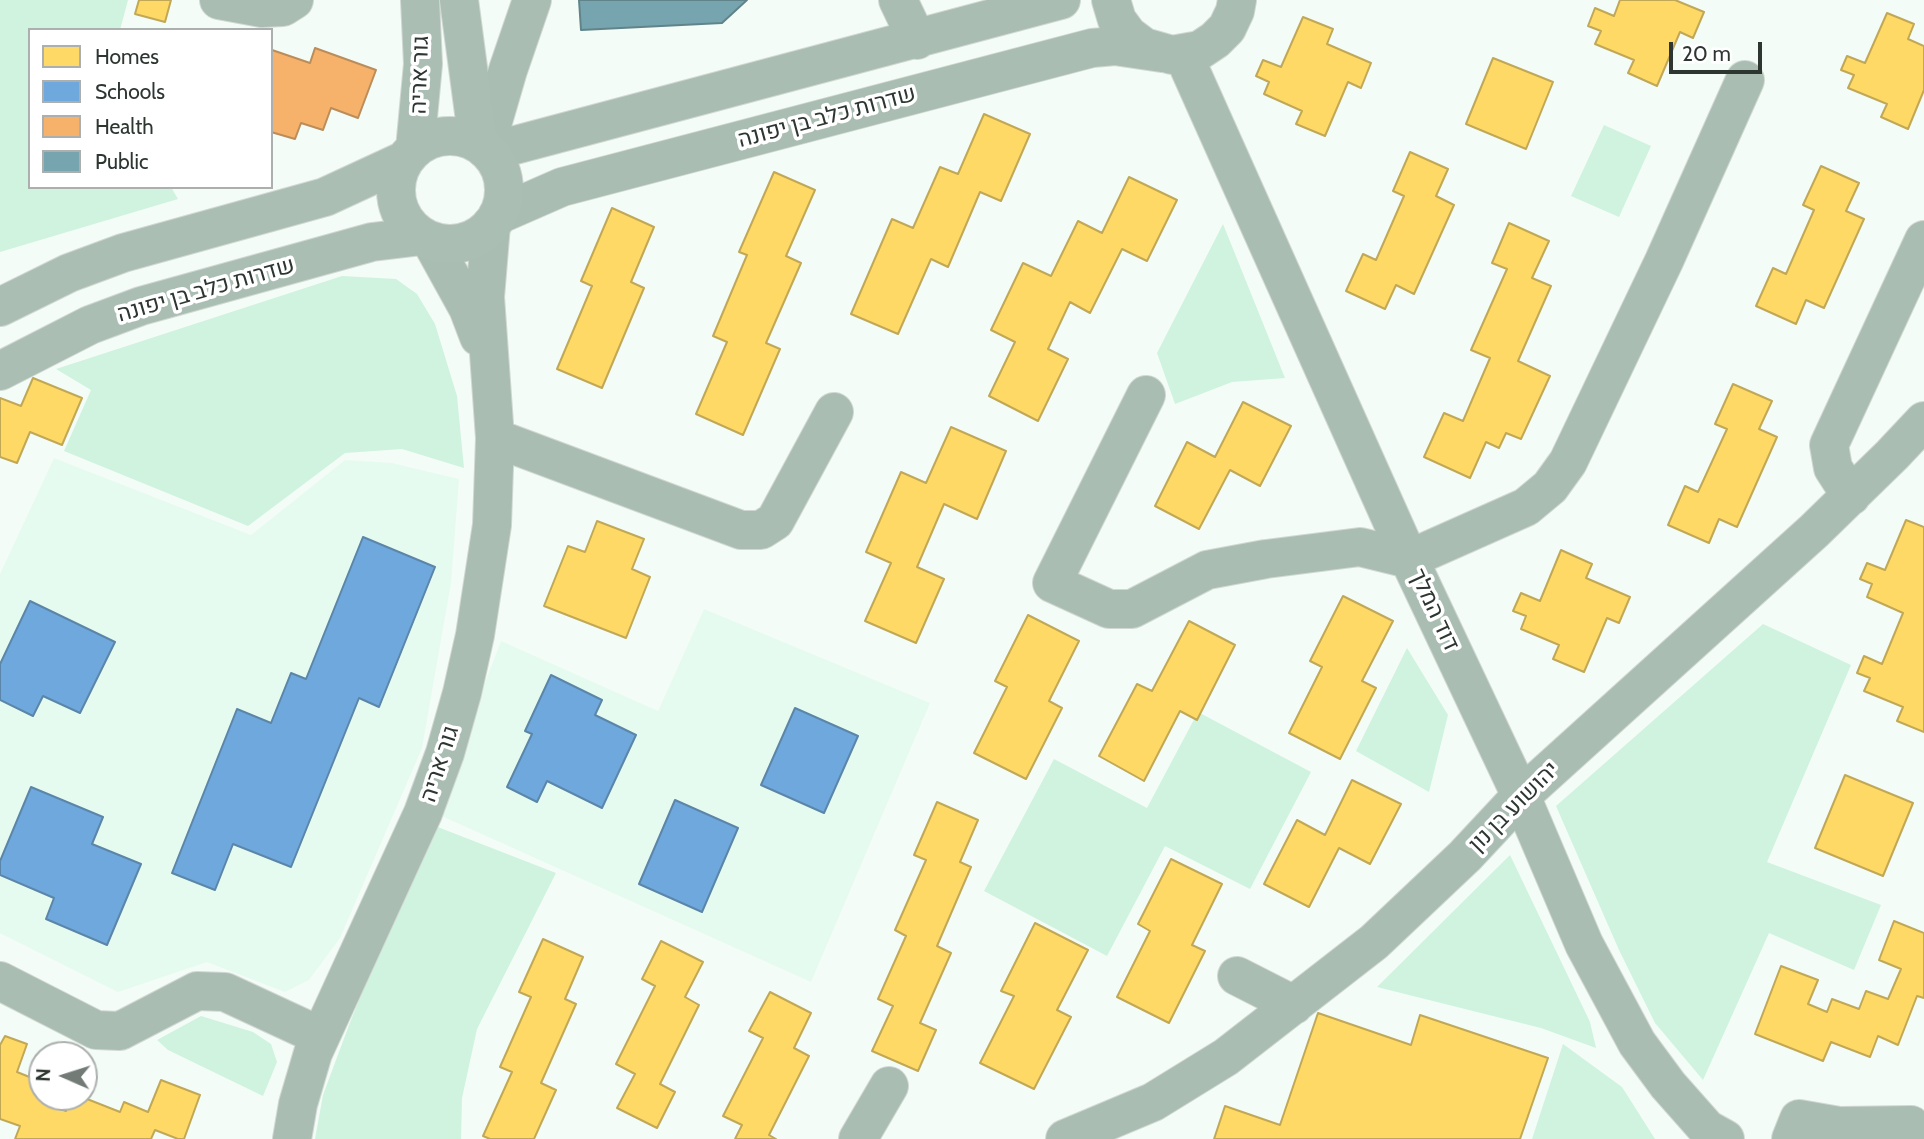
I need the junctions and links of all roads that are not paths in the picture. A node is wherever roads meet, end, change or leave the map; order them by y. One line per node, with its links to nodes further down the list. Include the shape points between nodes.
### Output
1 (219, 0): 2 (street, via 262,8 283,7)
2 (294, 0)
3 (420, 0): 15 (main road, גור אריה, via 423,64)
4 (459, 0): 14 (main road, גור אריה)
5 (533, 0): 14 (street)
6 (898, 0): 11 (street)
7 (1061, 0): 11 (street)
8 (1111, 0): 12 (street, via 1128,36 1143,47)
9 (1260, 0): 10 (street)
10 (1232, 14): 12 (street, via 1215,40 1200,50)
11 (917, 40): 14 (street)
12 (1172, 54): 16 (street, שדרות כלב בן יפונה, via 1115,46 1092,48 562,187); 27 (street, דוד המלך)
13 (1745, 80): 27 (street, via 1568,462 1550,487 1525,507)
14 (484, 148): 15 (main road, via 463,137 446,136 430,140); 16 (main road, via 503,182 504,199)
15 (410, 155): 17 (main road, via 397,187 398,202 411,227); 19 (main road, via 325,197 123,253)
16 (495, 220): 17 (main road, via 464,243); 20 (street, גור אריה, via 485,297)
17 (427, 239): 20 (street, גור אריה, via 468,308); 21 (main road, שדרות כלב בן יפונה, via 372,242 141,306 90,325)
18 (1924, 240): 26 (street, via 1829,445 1833,468)
19 (0, 307)
20 (490, 366): 25 (street, גור אריה)
21 (0, 371)
22 (1146, 395): 27 (street, via 1052,583 1109,609 1132,609 1207,570 1266,559 1360,547)
23 (834, 412): 25 (street, via 775,521 761,530 741,530)
24 (1924, 421): 26 (street, יהושוע בן נון)
25 (495, 438): 32 (street, גור אריה, via 492,526 463,693 424,813)
26 (1851, 496): 28 (street, יהושוע בן נון)
27 (1409, 559): 28 (street, דוד המלך)
28 (1521, 796): 31 (street, יהושוע בן נון, via 1374,942); 38 (street, דוד המלך, via 1584,944 1637,1043 1707,1129)
29 (1237, 976): 31 (street)
30 (0, 981): 32 (street, via 96,1030 120,1031 197,991 225,992)
31 (1294, 1004): 37 (street, יהושוע בן נון, via 1226,1057 1153,1102)
32 (320, 1036): 35 (street, גור אריה)
33 (889, 1086): 36 (street)
34 (1911, 1125): 39 (street, via 1839,1126 1799,1119)
35 (292, 1139)
36 (858, 1139)
37 (1065, 1139)
38 (1725, 1139)
39 (1791, 1139)

